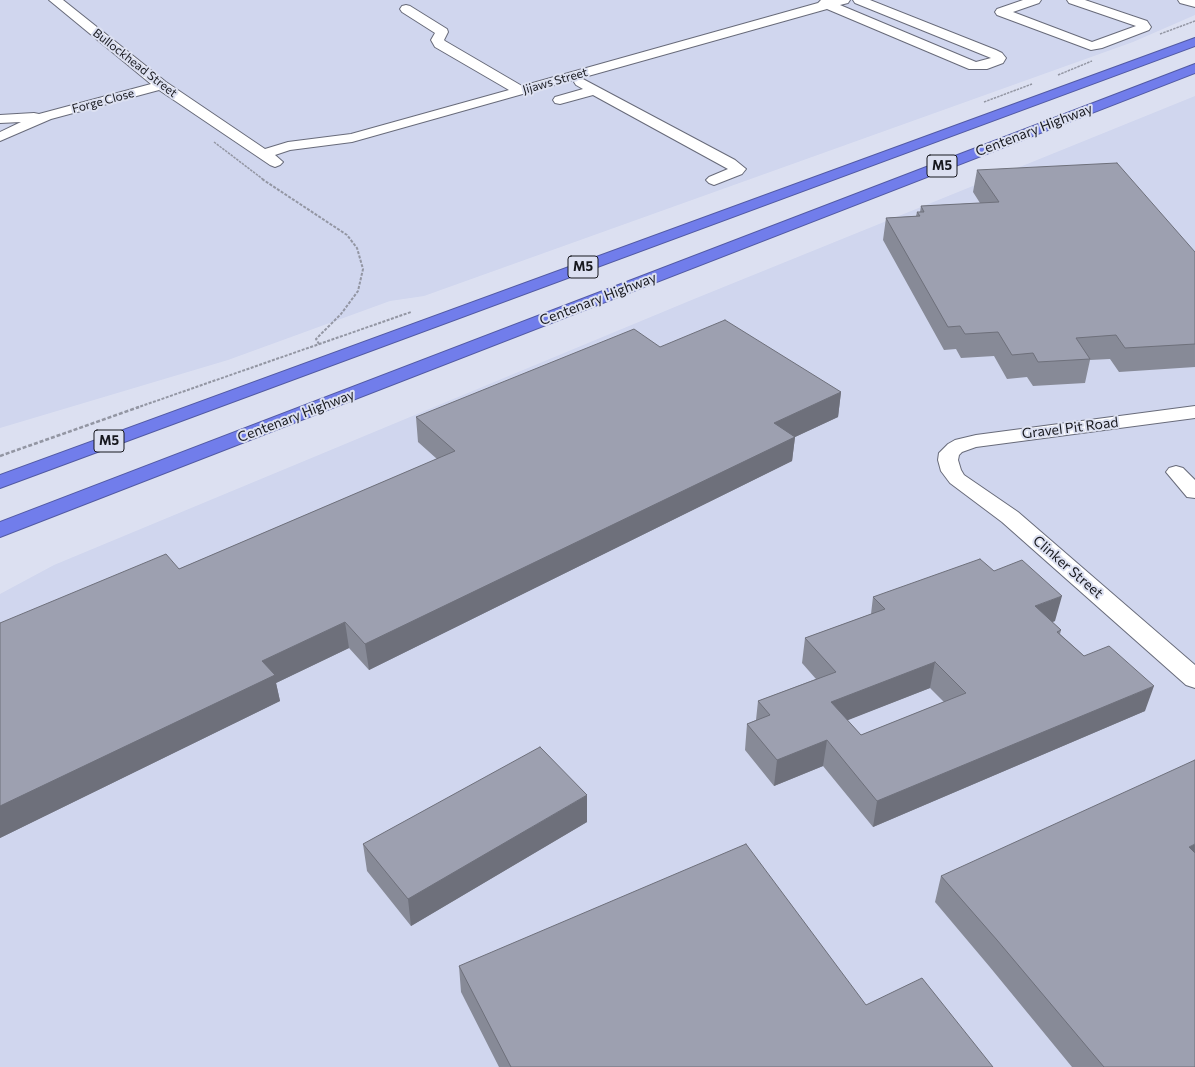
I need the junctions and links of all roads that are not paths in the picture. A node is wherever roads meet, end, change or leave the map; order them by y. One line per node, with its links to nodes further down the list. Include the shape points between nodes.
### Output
1 (54, 0): 17 (street, Bullockhead Street)
2 (844, 0): 7 (street, Jijaws Street)
3 (859, 0): 10 (street)
4 (1035, 0): 5 (street, via 1001,12 1091,46 1145,27 1143,24)
5 (1073, 0)
6 (1184, 0): 8 (street)
7 (822, 2): 11 (street); 15 (street, Jijaws Street)
8 (1195, 3)
9 (406, 9): 19 (street, via 442,32 437,40 440,44)
10 (934, 30): 11 (street); 11 (street, via 999,58 982,66 974,66)
11 (908, 38)
12 (1195, 42): 16 (highway, Centenary Highway / M5)
13 (1136, 50): 16 (highway)
14 (1195, 68): 32 (highway, Centenary Highway / M5)
15 (572, 76): 18 (street); 19 (street, Jijaws Street)
16 (1062, 83): 30 (highway, Centenary Highway / M5)
17 (161, 85): 21 (street, Forge Close); 24 (street, Bullockhead Street)
18 (594, 90): 20 (street); 26 (street, via 738,169)
19 (521, 91): 24 (street, Jijaws Street, via 352,138 288,146)
20 (560, 100)
21 (46, 116): 22 (street, Forge Close); 23 (street, Forge Close)
22 (0, 119)
23 (0, 137)
24 (264, 154): 25 (street)
25 (277, 164)
26 (714, 180)
27 (1195, 412): 28 (street, Gravel Pit Road, via 976,441 962,444)
28 (949, 453): 33 (street, Clinker Street, via 951,471 958,479 1010,517)
29 (1176, 472): 31 (street)
30 (0, 482)
31 (1195, 492)
32 (0, 530)
33 (1194, 676)

